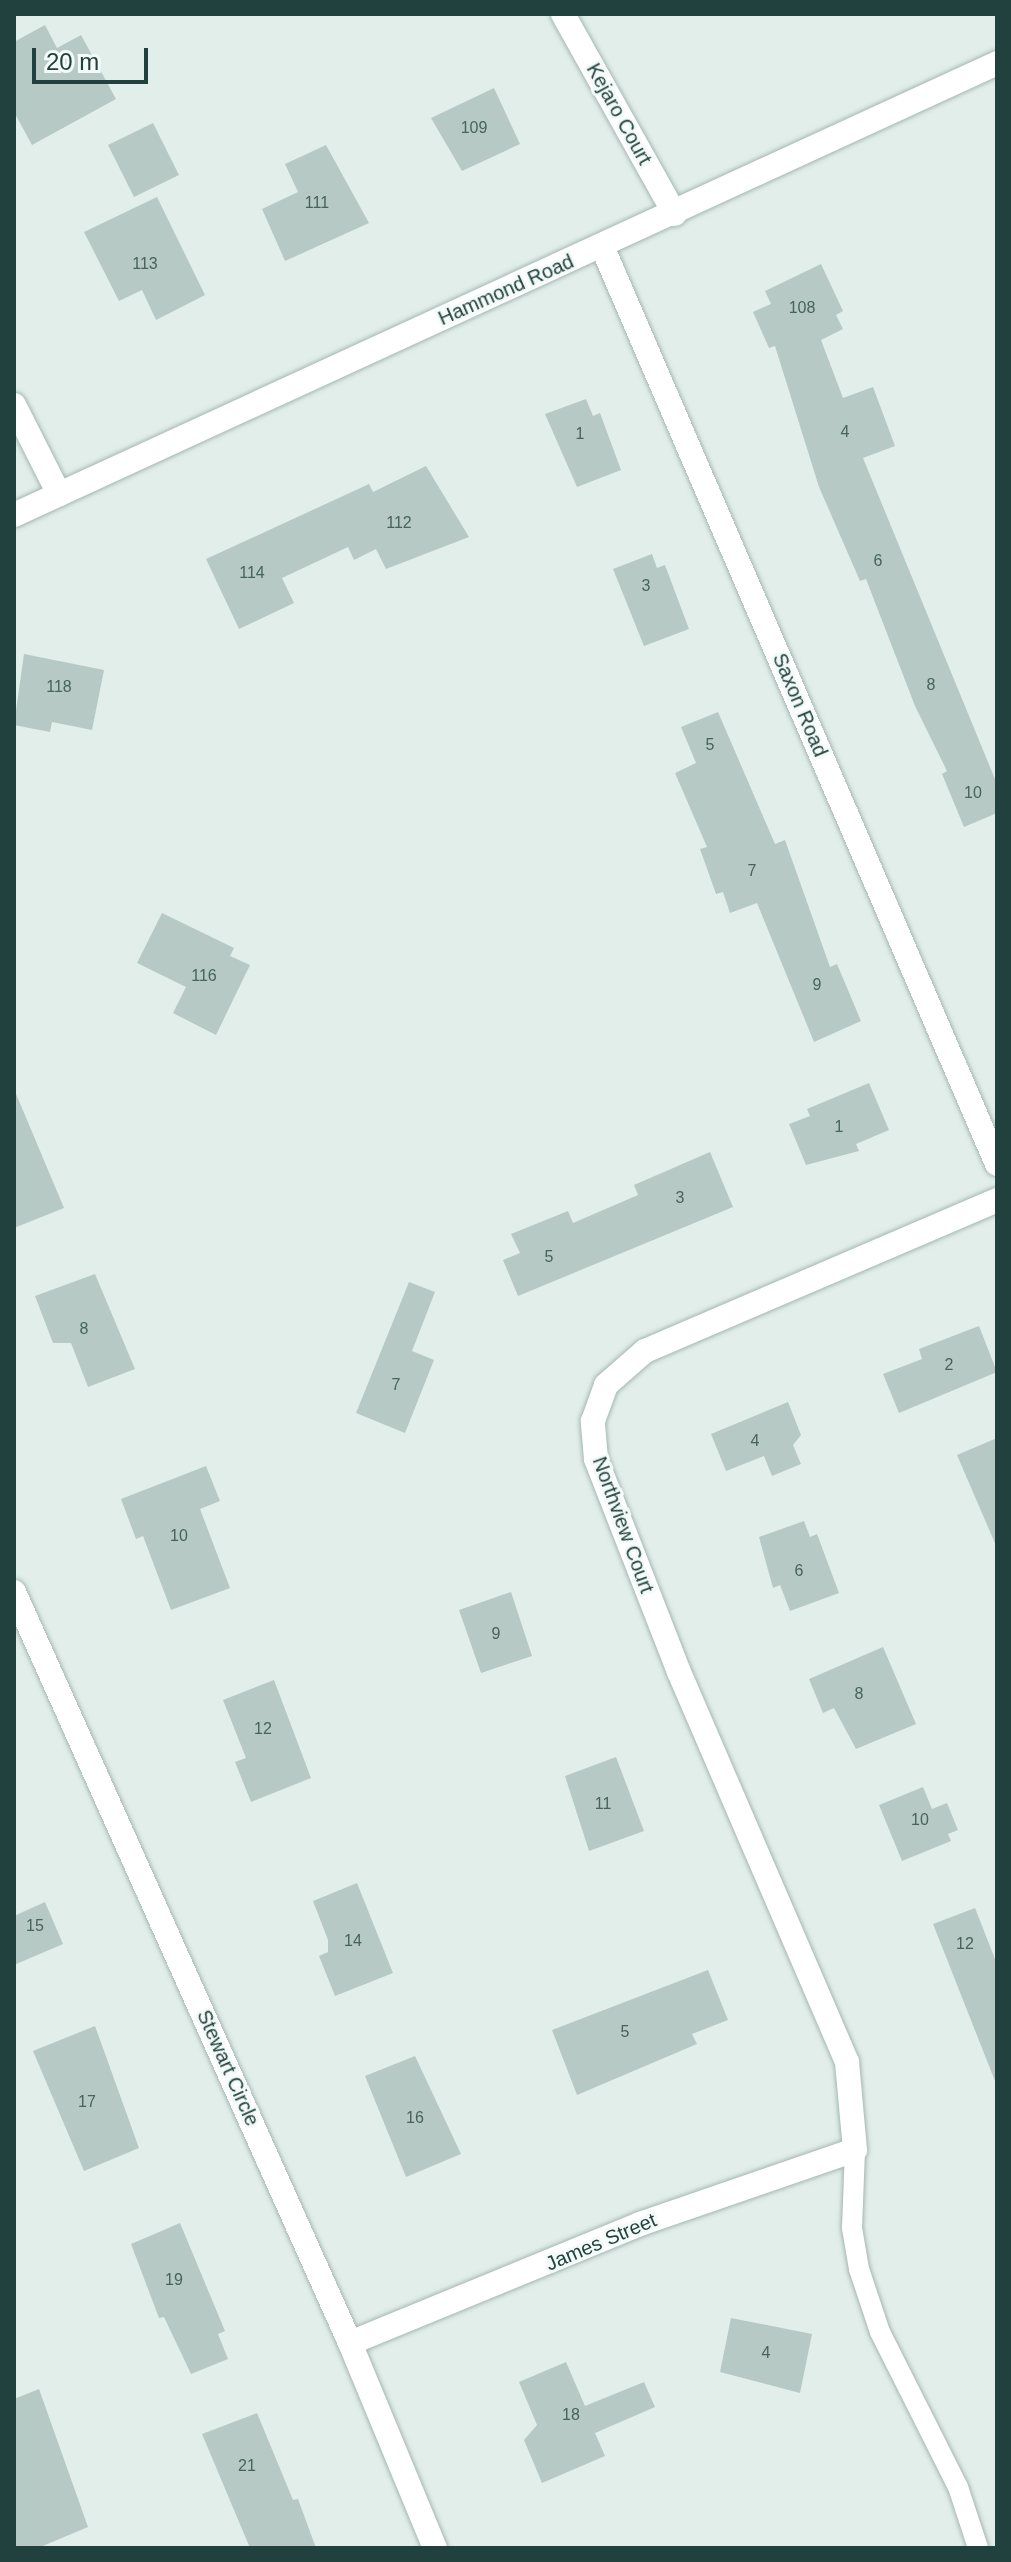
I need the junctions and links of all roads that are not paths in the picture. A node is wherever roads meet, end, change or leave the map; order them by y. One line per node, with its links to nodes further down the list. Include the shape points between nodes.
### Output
1 (563, 14): 3 (street, Kejaro Court)
2 (997, 63): 3 (street, Hammond Road)
3 (675, 214): 4 (street, Hammond Road)
4 (602, 246): 6 (street, Hammond Road); 8 (street, Saxon Road)
5 (14, 405): 6 (street)
6 (59, 494): 7 (street, Hammond Road)
7 (14, 515)
8 (997, 1164)
9 (997, 1200): 11 (street, Northview Court, via 645,1351 606,1385 593,1421 596,1459 679,1672 847,2062)
10 (14, 1592): 12 (street, Stewart Circle)
11 (855, 2150): 12 (street, James Street, via 640,2224); 14 (lane, via 852,2228 859,2269 880,2332 958,2487)
12 (350, 2343): 13 (street, Stewart Circle)
13 (435, 2548)
14 (978, 2548)

